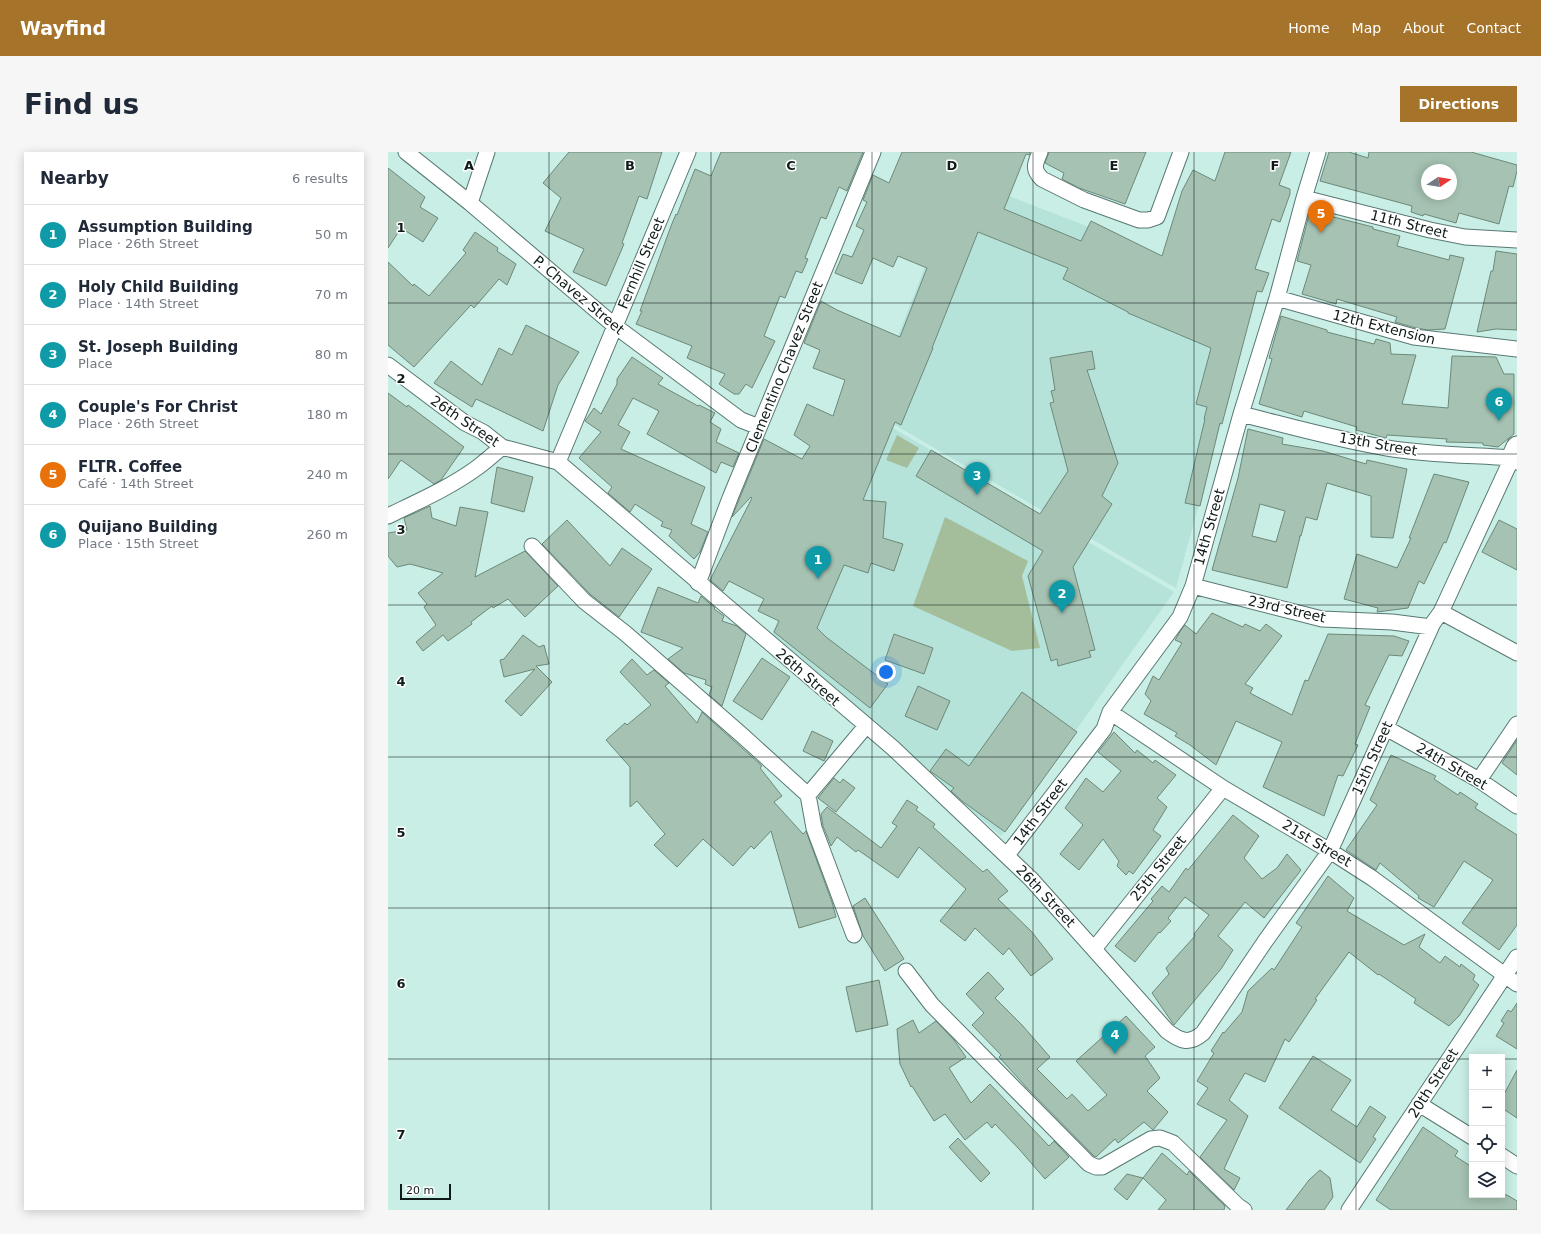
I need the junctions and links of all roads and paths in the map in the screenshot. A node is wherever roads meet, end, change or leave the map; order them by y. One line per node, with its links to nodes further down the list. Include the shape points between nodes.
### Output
1 (406, 152): 9 (street, P. Chavez Street)
2 (487, 152): 9 (street)
3 (688, 152): 12 (street, Fernhill Street)
4 (873, 152): 16 (street, Clementino Chavez Street)
5 (1040, 152): 6 (street, via 1034,164 1037,174 1042,179 1084,200 1144,220 1157,217)
6 (1181, 152)
7 (1318, 152): 8 (street, 14th Street)
8 (1304, 198): 10 (street, 11th Street, via 1458,236); 11 (street, 14th Street)
9 (470, 203): 12 (street, P. Chavez Street)
10 (1517, 240)
11 (1277, 298): 13 (street, 12th Extension, via 1414,337); 15 (street, 14th Street)
12 (615, 326): 16 (street, P. Chavez Street, via 741,420); 19 (street, Fernhill Street)
13 (1517, 349)
14 (388, 365): 17 (street, 26th Street, via 446,410 483,432)
15 (1241, 414): 18 (street, 13th Street, via 1386,448 1425,453); 23 (street, 14th Street)
16 (759, 427): 22 (street, Clementino Chavez Street)
17 (502, 447): 19 (street, 26th Street); 20 (street, via 467,475 437,493)
18 (1515, 455): 24 (street, 15th Street)
19 (558, 462): 22 (street, 26th Street)
20 (388, 516)
21 (532, 546): 33 (street, via 584,601 625,632)
22 (698, 583): 29 (street, 26th Street)
23 (1193, 586): 25 (street, 23rd Street, via 1322,619 1392,622); 27 (street, 14th Street, via 1180,617)
24 (1440, 612): 25 (street, 15th Street); 26 (street)
25 (1432, 627): 30 (street, 15th Street)
26 (1517, 653)
27 (1110, 712): 32 (street, 21st Street); 36 (street, 14th Street, via 1104,729)
28 (1517, 724): 31 (street)
29 (866, 726): 33 (street); 36 (street, 26th Street, via 893,748)
30 (1386, 728): 31 (street, 24th Street); 35 (street, 15th Street)
31 (1479, 780): 34 (street, 24th Street)
32 (1223, 788): 35 (street, 21st Street); 38 (street, 25th Street)
33 (808, 795): 37 (street, via 814,828)
34 (1517, 806)
35 (1330, 850): 41 (street, 21st Street); 43 (street, 15th Street, via 1203,1033)
36 (1007, 856): 38 (street, 26th Street)
37 (854, 935)
38 (1094, 949): 43 (street, 26th Street, via 1167,1031)
39 (1517, 957): 41 (street, 20th Street)
40 (906, 971): 48 (street, via 932,1005 1089,1164 1102,1167 1151,1138 1166,1140 1173,1143)
41 (1504, 976): 42 (street, 21st Street); 44 (street, 20th Street)
42 (1517, 984)
43 (1187, 1041)
44 (1419, 1104): 45 (street); 49 (street, 20th Street)
45 (1469, 1135)
46 (1505, 1158): 47 (street)
47 (1517, 1166)
48 (1239, 1209)
49 (1349, 1210)

